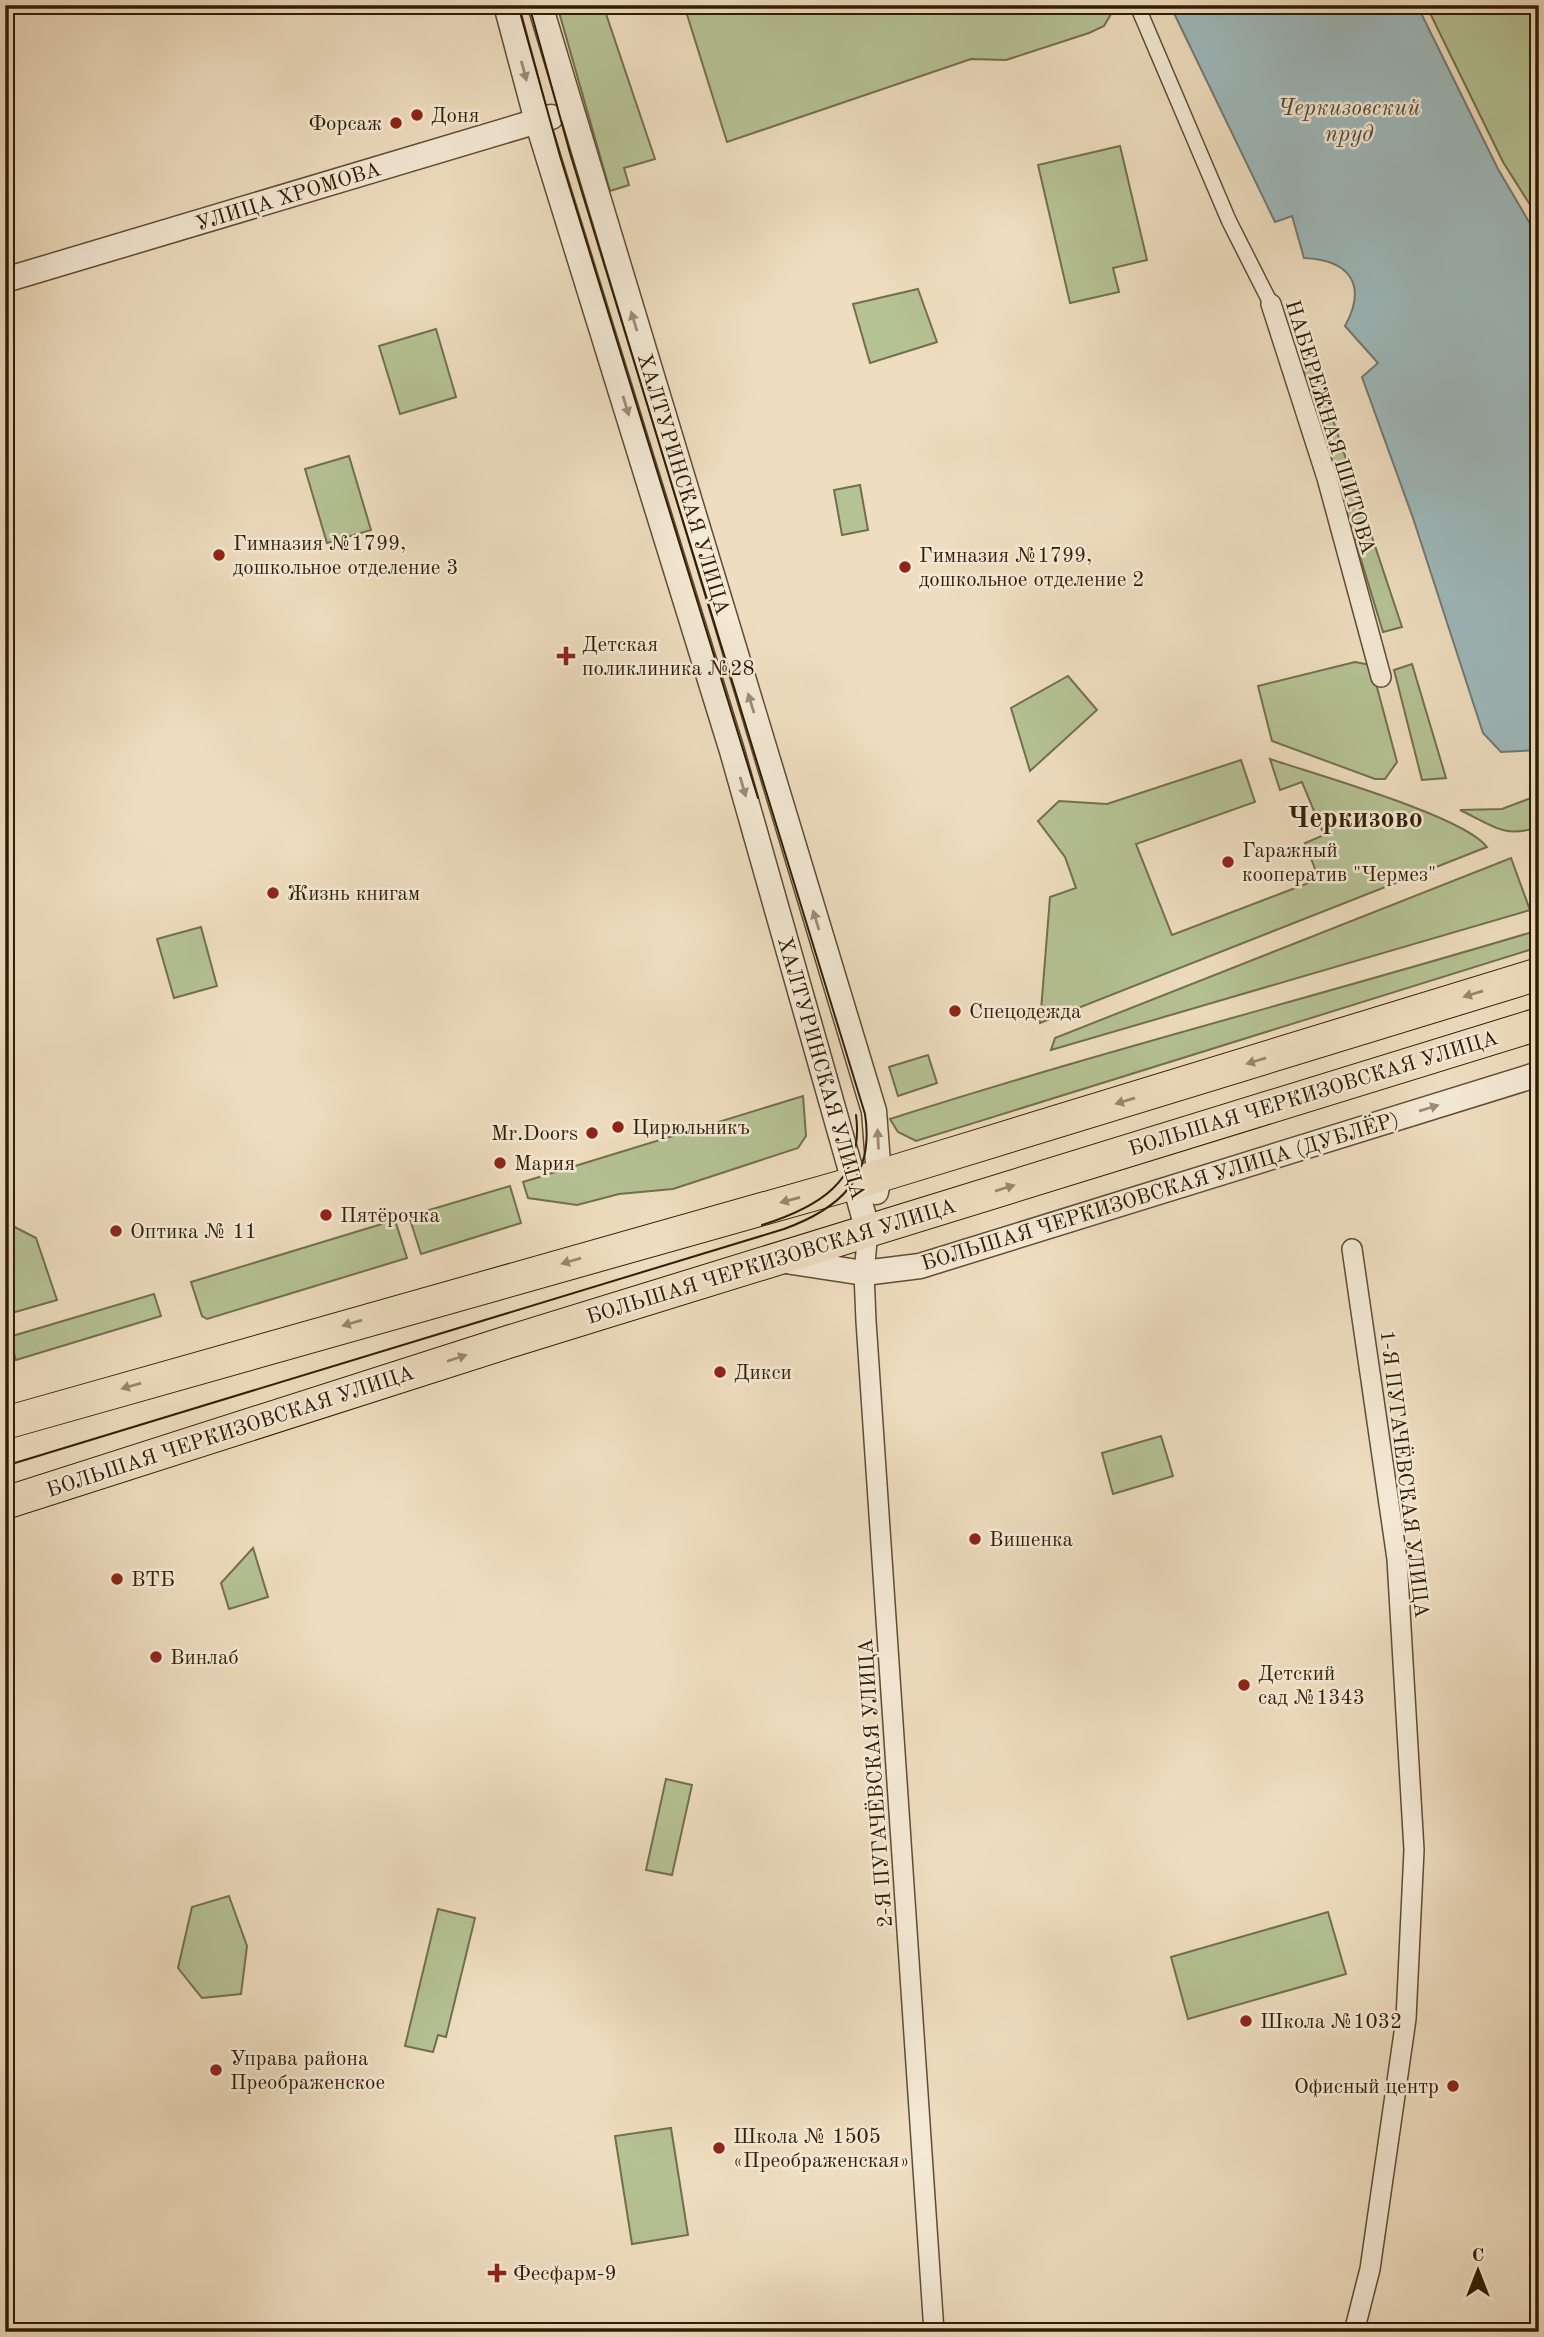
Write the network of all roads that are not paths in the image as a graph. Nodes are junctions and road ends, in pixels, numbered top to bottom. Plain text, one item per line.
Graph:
1 (506, 5) edge
2 (540, 5) edge
3 (1137, 5) edge
4 (570, 112) junction
5 (537, 121) junction
6 (5, 280) edge
7 (1271, 304) joint
8 (1381, 677) dead end
9 (1539, 974) edge
10 (1539, 1024) edge
11 (1539, 1074) edge
12 (868, 1179) junction
13 (868, 1231) junction
14 (1352, 1249) dead end
15 (776, 1259) junction
16 (864, 1273) junction
17 (5, 1423) edge
18 (5, 1503) edge
19 (934, 2332) edge
20 (1354, 2332) edge

1 -> 5 street, ХАЛТУРИНСКАЯ УЛИЦА
2 - 4 street, ХАЛТУРИНСКАЯ УЛИЦА
3 - 7 street, НАБЕРЕЖНАЯ ШИТОВА
4 - 5 street, УЛИЦА ХРОМОВА
12 -> 4 street, ХАЛТУРИНСКАЯ УЛИЦА
5 - 6 street, УЛИЦА ХРОМОВА
5 -> 12 street, ХАЛТУРИНСКАЯ УЛИЦА
7 - 8 street, НАБЕРЕЖНАЯ ШИТОВА
9 -> 12 main road
13 -> 10 main road, БОЛЬШАЯ ЧЕРКИЗОВСКАЯ УЛИЦА
16 -> 11 street, БОЛЬШАЯ ЧЕРКИЗОВСКАЯ УЛИЦА (ДУБЛЁР)
12 - 13 street, ХАЛТУРИНСКАЯ УЛИЦА
12 -> 17 main road
13 - 15 main road, БОЛЬШАЯ ЧЕРКИЗОВСКАЯ УЛИЦА
13 - 16 street, 2-Я ПУГАЧЁВСКАЯ УЛИЦА
14 - 20 street, 1-Я ПУГАЧЁВСКАЯ УЛИЦА
15 - 16 street, БОЛЬШАЯ ЧЕРКИЗОВСКАЯ УЛИЦА (ДУБЛЁР)
18 -> 15 main road, БОЛЬШАЯ ЧЕРКИЗОВСКАЯ УЛИЦА
16 - 19 street, 2-Я ПУГАЧЁВСКАЯ УЛИЦА

